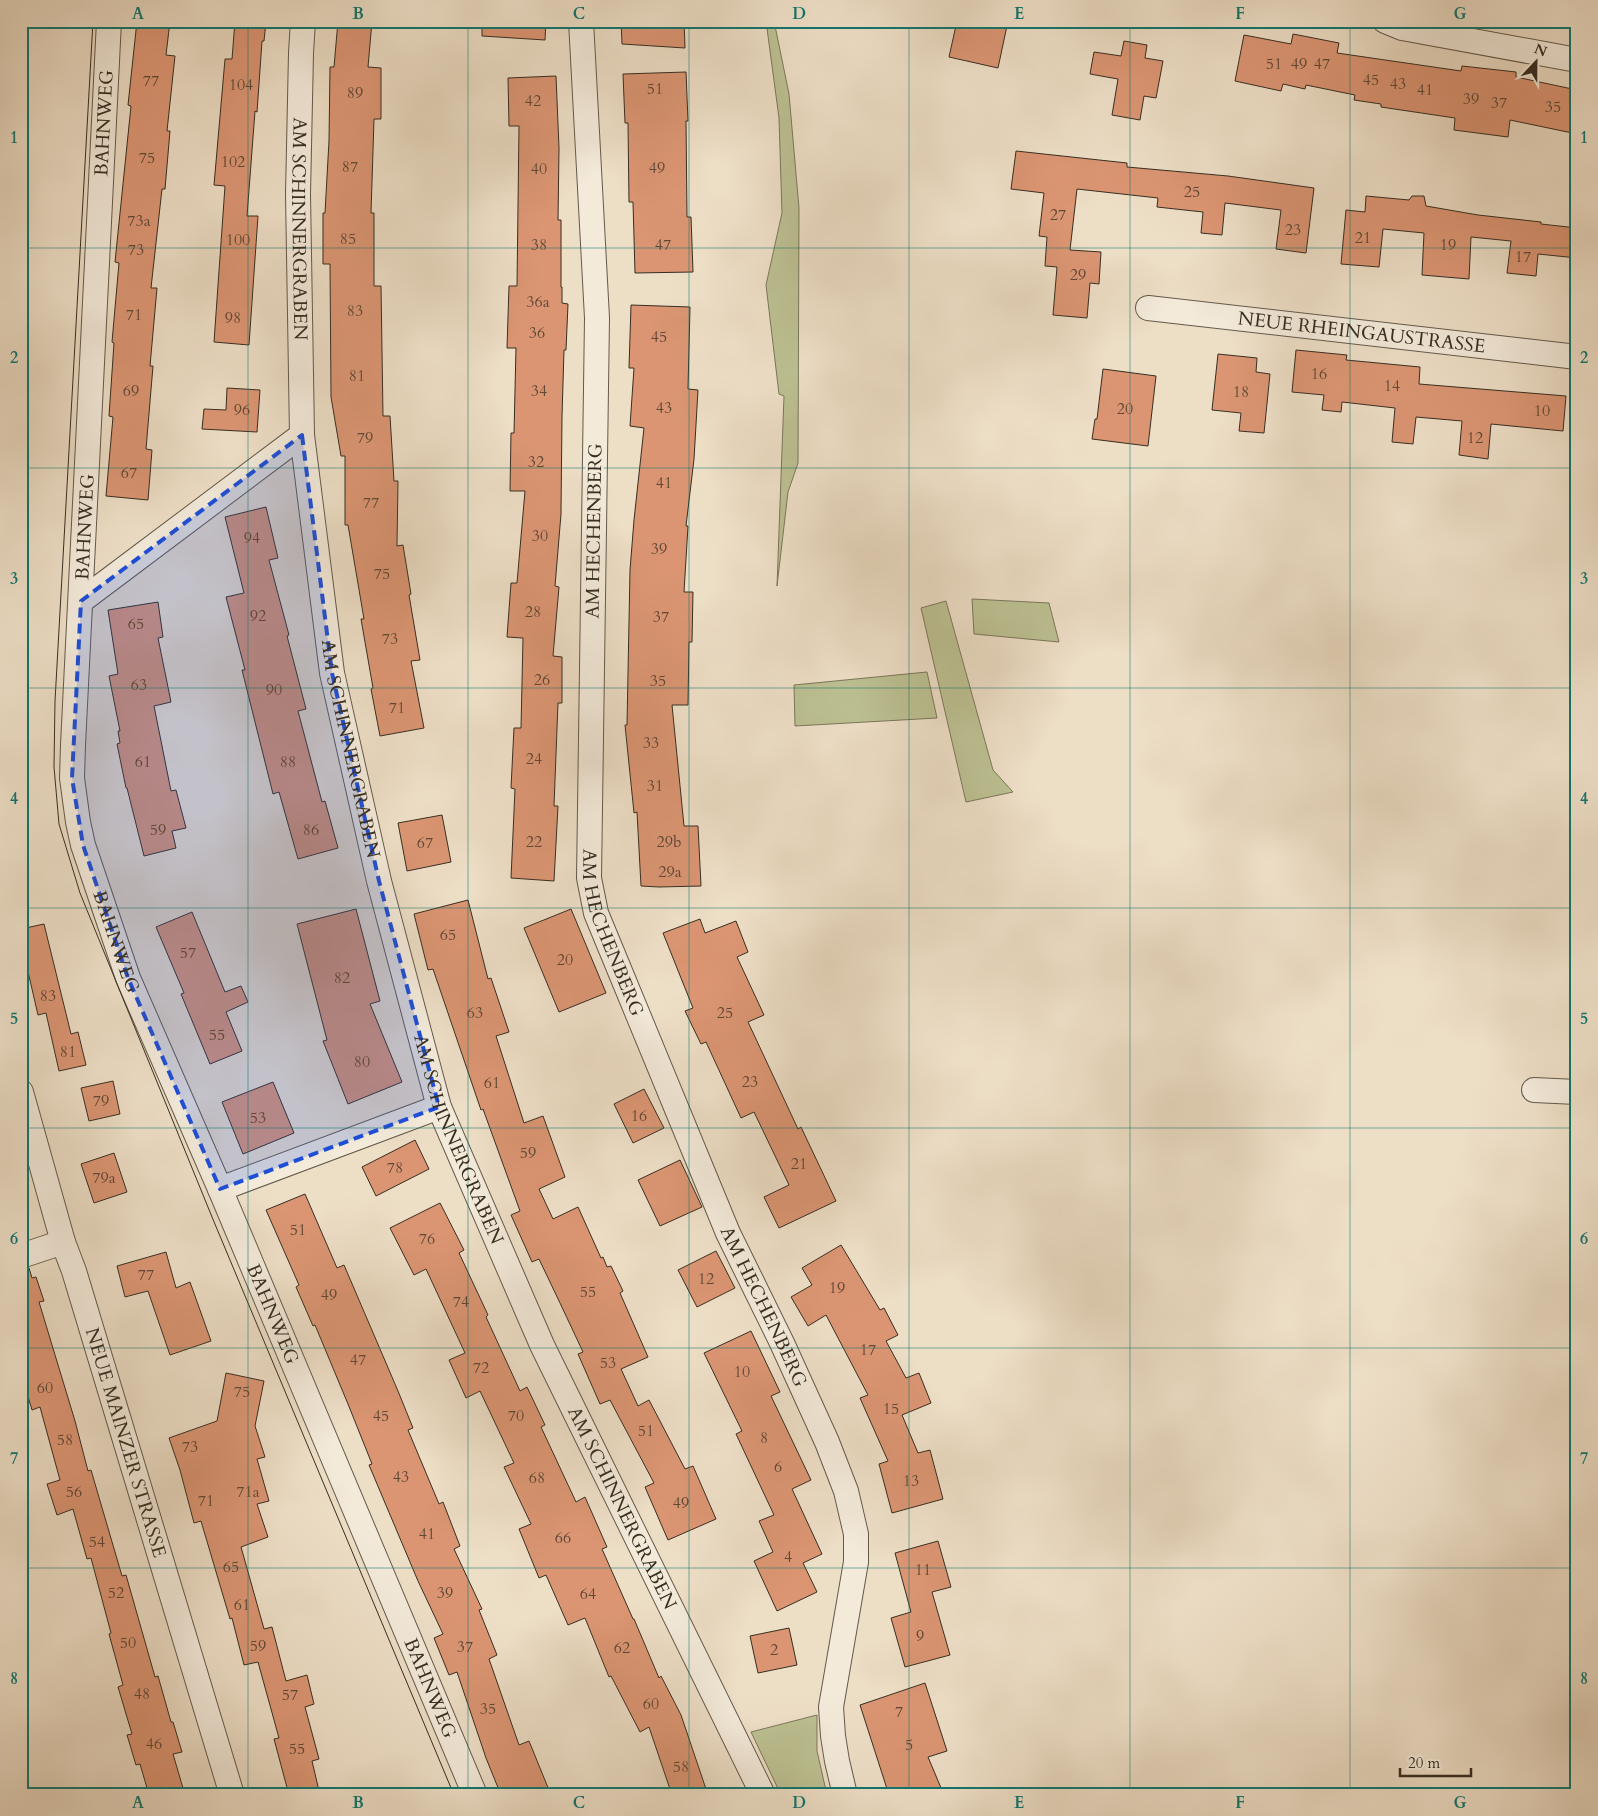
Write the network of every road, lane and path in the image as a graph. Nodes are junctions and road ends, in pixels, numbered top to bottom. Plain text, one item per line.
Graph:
1 (109, 21) edge
2 (303, 21) edge
3 (581, 21) edge
4 (1385, 21) edge
5 (1577, 60) edge
6 (1148, 308) dead end
7 (1577, 357) edge
8 (302, 435) junction
9 (81, 601) junction
10 (1534, 1090) dead end
11 (21, 1092) edge
12 (1577, 1092) edge
13 (439, 1107) junction
14 (220, 1189) junction
15 (63, 1242) junction
16 (21, 1256) edge
17 (232, 1795) edge
18 (475, 1795) edge
19 (763, 1795) edge
20 (845, 1795) edge

1 - 9 street, BAHNWEG
2 - 8 street, AM SCHINNERGRABEN
3 - 20 street, AM HECHENBERG
4 - 5 street
6 - 7 street, NEUE RHEINGAUSTRASSE
8 - 9 street
8 - 13 street, AM SCHINNERGRABEN
9 - 14 street, BAHNWEG
10 - 12 street
11 - 15 street, NEUE MAINZER STRASSE
13 - 14 street
13 - 19 street, AM SCHINNERGRABEN
14 - 18 street, BAHNWEG
15 - 16 street
15 - 17 street, NEUE MAINZER STRASSE

